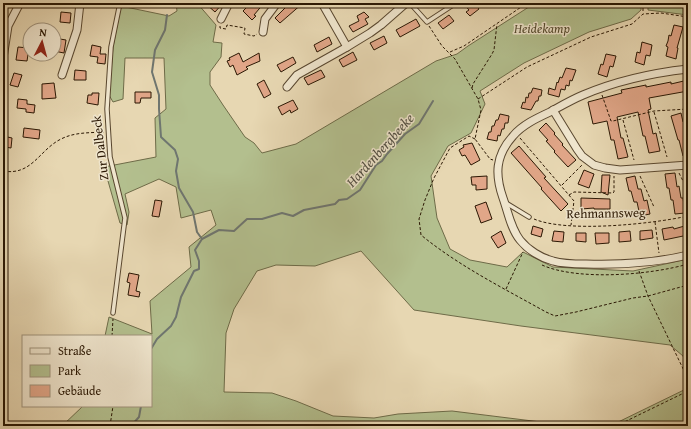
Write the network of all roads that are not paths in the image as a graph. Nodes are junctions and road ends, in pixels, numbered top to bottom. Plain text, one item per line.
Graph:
1 (20, 3) edge
2 (80, 3) edge
3 (120, 3) edge
4 (229, 3) edge
5 (277, 3) edge
6 (322, 3) edge
7 (406, 3) edge
8 (410, 3) edge
9 (456, 3) edge
10 (222, 19) road end
11 (263, 32) road end
12 (347, 47) junction
13 (3, 58) edge
14 (688, 69) edge
15 (62, 75) dead end
16 (287, 86) dead end
17 (553, 110) junction
18 (688, 166) edge
19 (505, 203) junction
20 (529, 217) road end
21 (688, 255) edge
22 (113, 313) road end

1 - 13 street
2 - 15 street
3 - 22 lane, Zur Dalbeck
4 - 10 street
5 - 11 street
6 - 12 street
7 - 12 street
8 - 9 lane
12 - 16 street
14 - 17 street
17 - 18 street
17 - 19 street
19 - 20 lane
19 - 21 street

